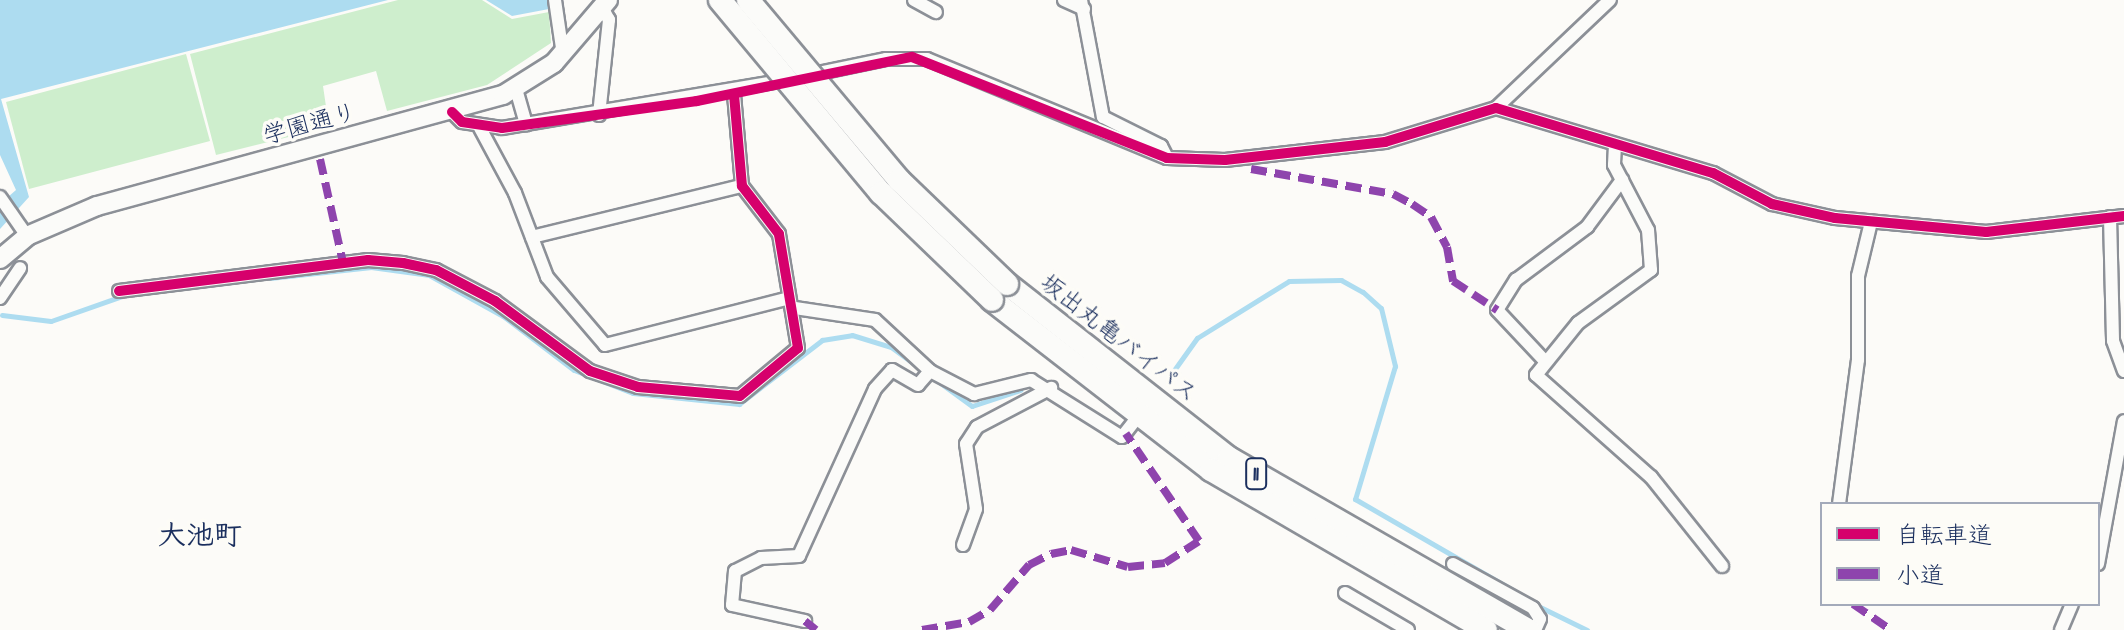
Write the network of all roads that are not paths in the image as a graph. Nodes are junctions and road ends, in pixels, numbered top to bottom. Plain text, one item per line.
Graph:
1 (720, 0) edge
2 (748, 0) edge
3 (914, 0) edge
4 (1064, 0) edge
5 (1610, 0) edge
6 (555, 2) edge
7 (606, 5) edge
8 (1083, 5) edge
9 (936, 12) dead end
10 (563, 55) junction
11 (516, 89) junction
12 (734, 94) junction
13 (1496, 108) junction
14 (452, 112) junction
15 (599, 115) junction
16 (526, 125) junction
17 (480, 128) junction
18 (1615, 145) junction
19 (1167, 158) junction
20 (1622, 180) junction
21 (742, 186) junction
22 (1, 199) edge
23 (2124, 216) edge
24 (2110, 217) junction
25 (1871, 222) junction
26 (27, 236) junction
27 (532, 237) junction
28 (0, 259) edge
29 (20, 268) dead end
30 (119, 291) dead end
31 (999, 292) junction
32 (0, 298) edge
33 (792, 303) junction
34 (1543, 359) junction
35 (2124, 371) edge
36 (927, 375) junction
37 (1051, 388) junction
38 (1137, 418) junction
39 (2124, 421) edge
40 (1839, 502) edge
41 (963, 545) dead end
42 (2100, 553) edge
43 (1453, 564) dead end
44 (1722, 566) dead end
45 (1345, 593) dead end
46 (2071, 606) edge
47 (805, 621) dead end
48 (1408, 630) edge
49 (1486, 630) edge
50 (1528, 630) edge
51 (1535, 630) edge
52 (2061, 630) edge

1 - 31 highway, 坂出丸亀バイパス / 11, bridge
2 - 31 highway, 坂出丸亀バイパス / 11, bridge
3 - 9 street
4 - 8 street
5 - 13 street
6 - 10 street
7 - 10 street, 学園通り
7 - 15 street
8 - 19 street
10 - 11 street, 学園通り
11 - 14 street, 学園通り
11 - 16 street
12 - 15 street
12 - 19 street
12 - 21 street
13 - 18 street
13 - 19 street
14 - 17 street
14 - 26 street, 学園通り
15 - 16 street
16 - 17 street
17 - 27 street
18 - 20 street
18 - 25 street
20 - 34 street
20 - 34 street
21 - 27 street
21 - 33 street
22 - 26 street
23 - 24 street
24 - 25 street
24 - 35 street
25 - 40 street
26 - 28 street, 学園通り
27 - 33 street
29 - 32 street
30 - 33 street
31 - 38 highway, 坂出丸亀バイパス / 11
31 - 50 highway, 坂出丸亀バイパス / 11
33 - 36 street
34 - 44 street
36 - 37 street
36 - 47 street
37 - 38 street
37 - 41 street
38 - 49 highway, 坂出丸亀バイパス / 11
39 - 42 street
43 - 51 street
45 - 48 street
46 - 52 street

